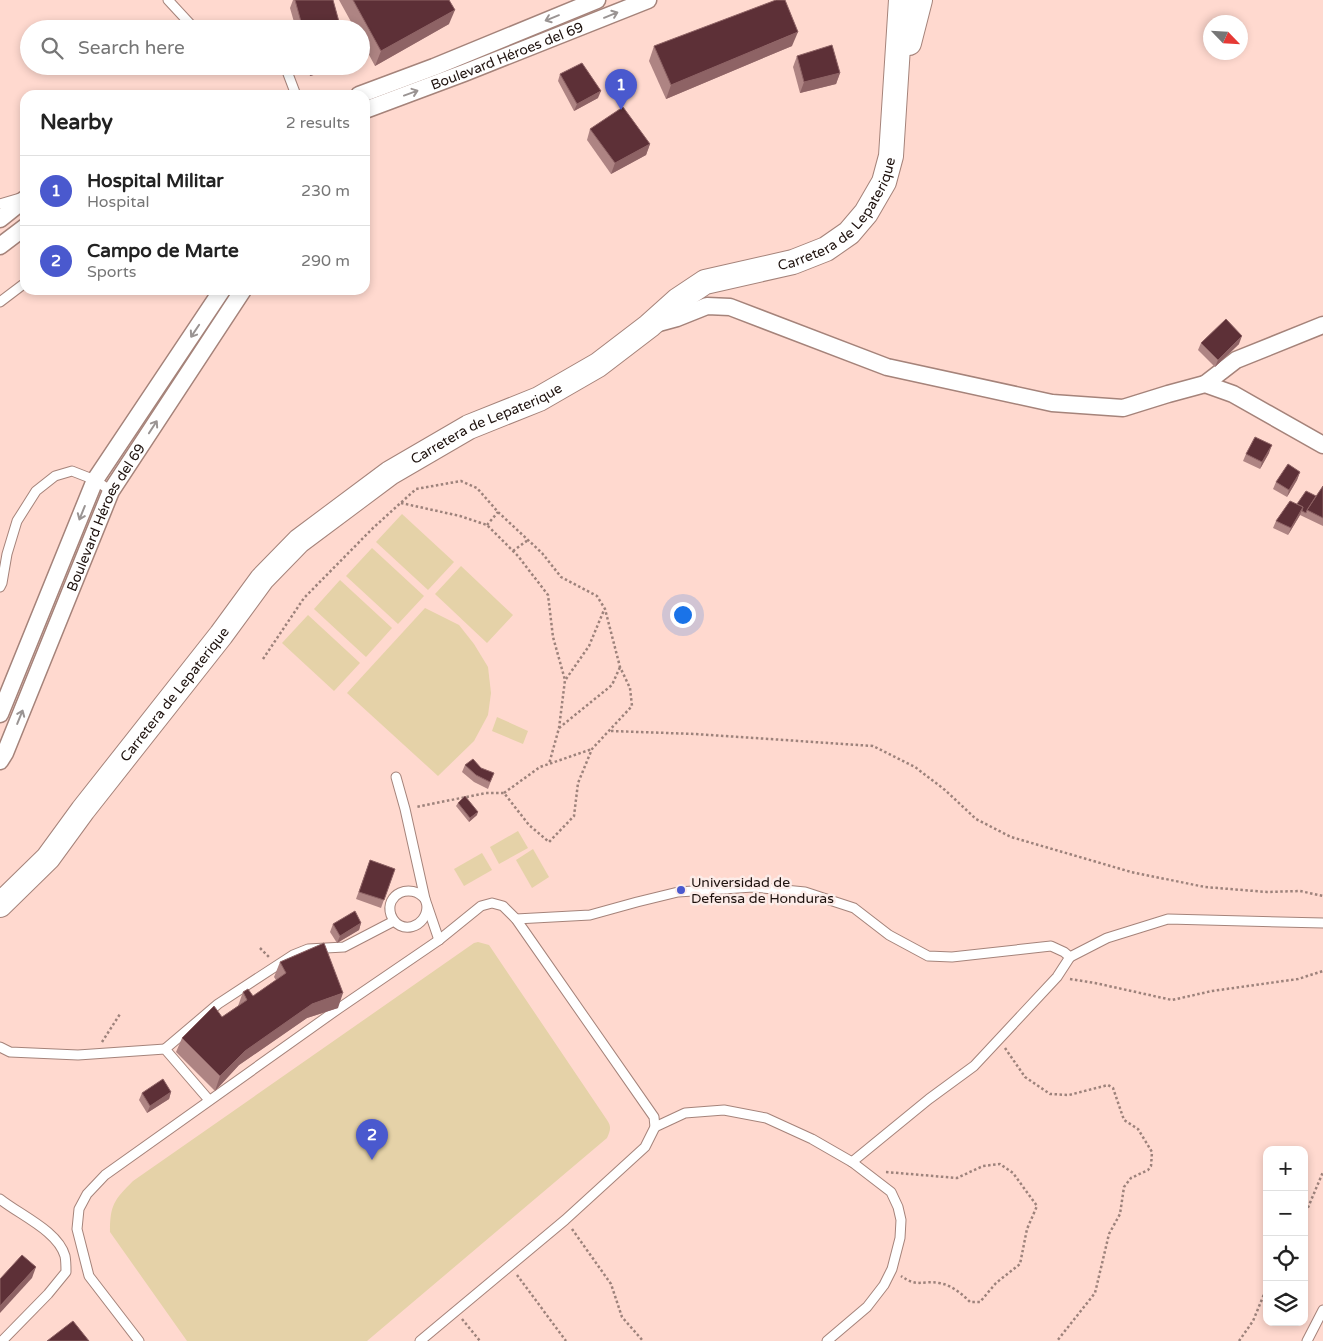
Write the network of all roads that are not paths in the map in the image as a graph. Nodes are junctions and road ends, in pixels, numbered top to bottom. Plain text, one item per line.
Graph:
1 (168, 0) edge
2 (598, 0) edge
3 (648, 0) edge
4 (901, 0) edge
5 (920, 0) edge
6 (187, 20) edge
7 (288, 75) edge
8 (294, 90) edge
9 (370, 94) edge
10 (894, 95) junction
11 (370, 108) edge
12 (20, 198) edge
13 (20, 201) edge
14 (0, 204) edge
15 (0, 219) edge
16 (20, 231) edge
17 (0, 246) edge
18 (20, 287) edge
19 (219, 295) edge
20 (240, 295) edge
21 (0, 302) edge
22 (1323, 325) edge
23 (648, 326) junction
24 (1205, 384) junction
25 (1323, 445) edge
26 (95, 480) junction
27 (111, 491) junction
28 (0, 587) edge
29 (0, 714) edge
30 (0, 761) edge
31 (396, 777) dead end
32 (83, 810) junction
33 (0, 889) edge
34 (426, 902) junction
35 (0, 905) edge
36 (516, 919) junction
37 (394, 921) junction
38 (1323, 923) edge
39 (439, 940) junction
40 (1070, 957) junction
41 (0, 1047) edge
42 (165, 1049) junction
43 (209, 1100) junction
44 (655, 1127) junction
45 (852, 1162) junction
46 (0, 1199) edge
47 (1323, 1310) edge
48 (2, 1341) edge
49 (139, 1341) edge
50 (420, 1341) edge
51 (827, 1341) edge
52 (1307, 1341) edge

1 - 6 lane
2 -> 9 street, Boulevard Héroes del 69
11 -> 3 street, Boulevard Héroes del 69
4 - 10 main road, Carretera de Lepaterique
5 - 10 main road, Carretera de Lepaterique
7 - 8 lane
10 - 23 main road, Carretera de Lepaterique
12 - 14 lane
13 - 15 street
16 - 17 street
18 - 21 lane
19 -> 26 street, Boulevard Héroes del 69
27 -> 20 street, Boulevard Héroes del 69
22 - 24 street
23 - 24 street
23 - 32 main road, Carretera de Lepaterique
24 - 25 street
26 - 27 lane
26 - 28 lane
26 -> 29 street, Boulevard Héroes del 69
30 -> 27 street, Boulevard Héroes del 69
31 - 34 lane
32 - 33 main road, Carretera de Lepaterique
32 - 35 main road, Carretera de Lepaterique
34 - 37 lane
34 - 37 lane
34 - 39 lane
36 - 39 lane
36 - 40 lane
36 - 44 lane
37 - 42 lane
38 - 40 lane
39 - 43 lane
40 - 45 lane
41 - 42 lane
42 - 43 lane
43 - 49 lane
44 - 45 lane
44 - 50 lane
45 - 51 lane
46 - 48 lane
47 - 52 lane

